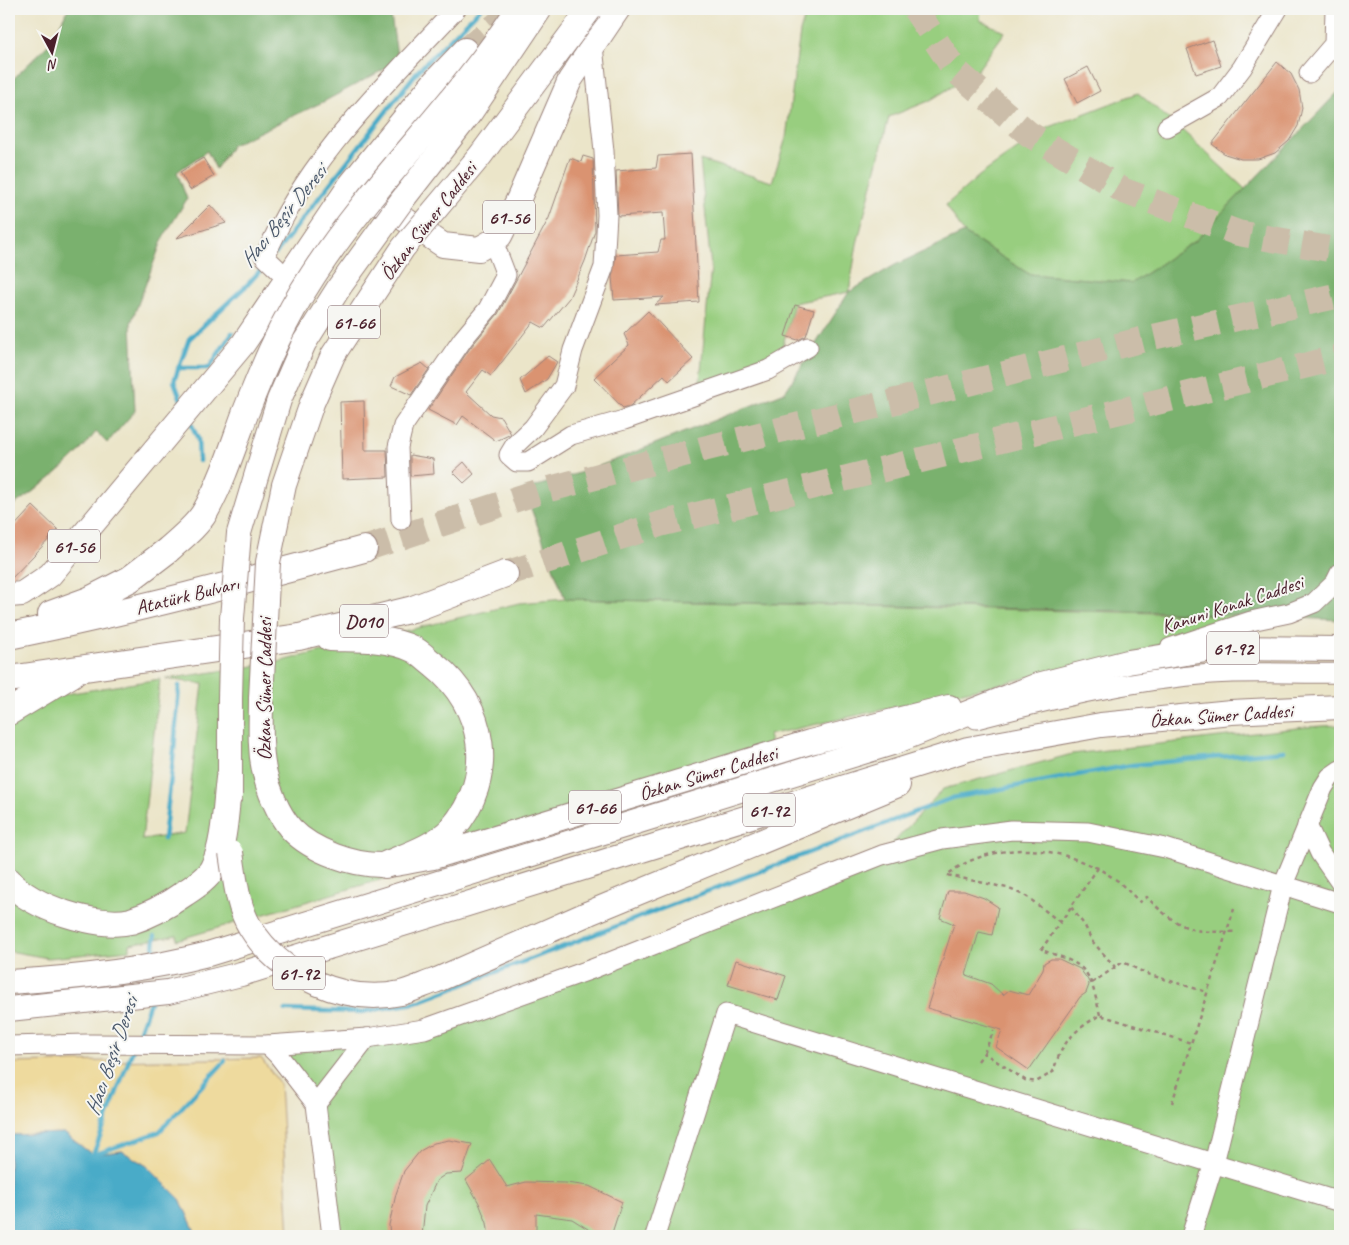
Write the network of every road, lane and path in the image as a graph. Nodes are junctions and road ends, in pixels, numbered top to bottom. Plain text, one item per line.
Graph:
1 (456, 9) edge
2 (519, 9) edge
3 (540, 9) edge
4 (590, 9) edge
5 (618, 9) edge
6 (1278, 9) edge
7 (1335, 9) edge
8 (593, 46) junction
9 (465, 50) tunnel mouth
10 (1309, 73) dead end
11 (1167, 127) dead end
12 (351, 184) junction
13 (493, 241) junction
14 (276, 268) junction
15 (808, 348) dead end
16 (401, 520) dead end
17 (364, 549) tunnel mouth
18 (1340, 573) edge
19 (505, 574) tunnel mouth
20 (9, 595) edge
21 (9, 631) edge
22 (9, 636) edge
23 (299, 637) junction
24 (1340, 649) edge
25 (1128, 662) junction
26 (83, 668) junction
27 (1340, 673) edge
28 (11, 679) edge
29 (1038, 685) junction
30 (1340, 707) edge
31 (9, 712) edge
32 (1101, 725) junction
33 (892, 743) junction
34 (1340, 770) edge
35 (229, 778) junction
36 (1307, 825) junction
37 (231, 853) joint
38 (385, 865) junction
39 (1098, 868) junction
40 (9, 881) edge
41 (1340, 882) edge
42 (1283, 885) junction
43 (1340, 903) edge
44 (1071, 907) junction
45 (1234, 909) dead end
46 (1060, 922) junction
47 (1226, 931) junction
48 (1236, 932) dead end
49 (1115, 967) junction
50 (9, 972) edge
51 (34, 981) junction
52 (9, 982) edge
53 (1092, 983) junction
54 (1207, 992) junction
55 (9, 1009) edge
56 (1100, 1015) junction
57 (994, 1030) dead end
58 (367, 1038) junction
59 (1191, 1043) junction
60 (268, 1045) junction
61 (9, 1046) edge
62 (984, 1053) junction
63 (978, 1061) dead end
64 (1172, 1103) dead end
65 (316, 1104) junction
66 (1214, 1163) junction
67 (1340, 1202) edge
68 (332, 1236) edge
69 (655, 1236) edge
70 (1191, 1236) edge

1 - 14 street
2 - 21 highway, bridge
3 - 35 main road, Özkan Sümer Caddesi / 61-66, bridge
4 - 38 main road, Özkan Sümer Caddesi / 61-66, bridge
5 - 8 main road, 61-56
6 - 11 street
7 - 10 street
8 - 13 main road, 61-56
8 - 15 street
9 - 12 main road, 61-56
12 - 13 main road, 61-56
12 - 14 main road, 61-56
13 - 16 street
14 - 20 main road, 61-56
17 - 22 highway, Atatürk Bulvarı
18 - 25 street, Kanuni Konak Caddesi
19 - 23 highway, D010
23 - 26 highway, D010
23 - 38 highway
24 - 25 main road, Özkan Sümer Caddesi / 61-92
25 - 29 main road, Özkan Sümer Caddesi / 61-92
26 - 28 highway, D010
26 - 31 highway
27 - 33 street
29 - 33 main road, Özkan Sümer Caddesi / 61-92
29 - 38 main road, Özkan Sümer Caddesi / 61-66
30 - 32 main road, Özkan Sümer Caddesi / 61-92
32 - 37 main road, Özkan Sümer Caddesi / 61-92, bridge
32 - 55 main road, Özkan Sümer Caddesi / 61-92
33 - 51 main road, Özkan Sümer Caddesi / 61-92
34 - 36 street
35 - 37 main road, Özkan Sümer Caddesi / 61-66
35 - 40 highway
36 - 41 street
36 - 42 street
39 - 44 path
39 - 46 path
39 - 47 path
42 - 43 street
42 - 58 street
42 - 66 street
44 - 46 path
44 - 49 path
45 - 47 path
46 - 53 path
47 - 48 path
47 - 54 path
49 - 53 path
49 - 54 path
50 - 51 street, 61-92
51 - 52 main road, 61-92
53 - 56 path
54 - 59 path
56 - 59 path
56 - 62 path
57 - 62 path
58 - 60 street
58 - 65 street
59 - 64 path
60 - 61 street
60 - 65 street
62 - 63 path
65 - 68 street
66 - 67 street
66 - 69 street
66 - 70 street

